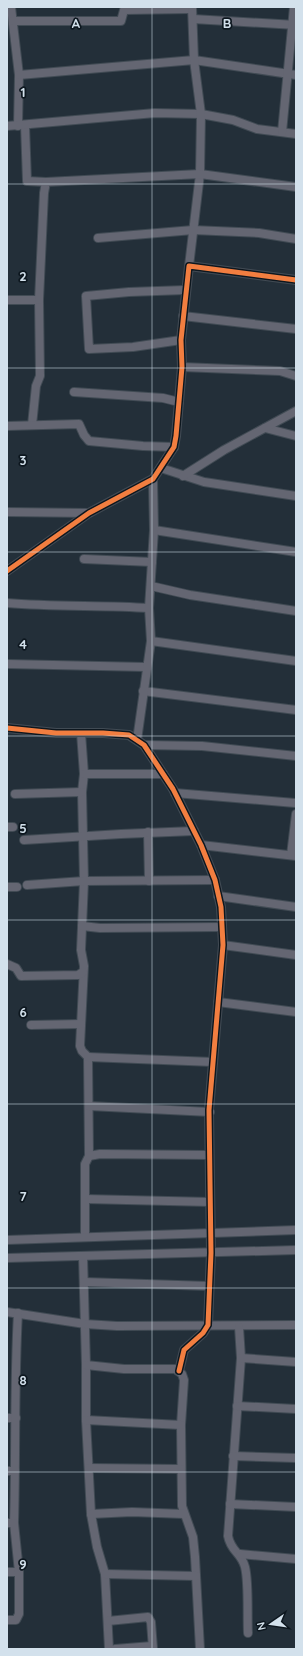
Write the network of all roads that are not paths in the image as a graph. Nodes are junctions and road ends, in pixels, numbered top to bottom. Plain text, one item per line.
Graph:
1 (294, 7) edge
2 (10, 8) edge
3 (124, 8) edge
4 (192, 8) edge
5 (193, 19) junction
6 (13, 21) junction
7 (294, 25) edge
8 (194, 60) junction
9 (287, 74) junction
10 (19, 75) junction
11 (296, 75) edge
12 (201, 114) junction
13 (22, 125) junction
14 (7, 126) edge
15 (282, 132) junction
16 (296, 134) edge
17 (200, 174) junction
18 (46, 182) junction
19 (296, 187) edge
20 (193, 230) junction
21 (98, 238) dead end
22 (296, 238) edge
23 (189, 266) junction
24 (296, 280) edge
25 (185, 290) junction
26 (7, 300) edge
27 (39, 300) junction
28 (183, 316) junction
29 (296, 329) edge
30 (181, 340) junction
31 (182, 367) junction
32 (296, 376) edge
33 (74, 392) dead end
34 (179, 402) junction
35 (296, 411) edge
36 (32, 425) junction
37 (7, 426) edge
38 (265, 428) junction
39 (296, 436) edge
40 (174, 447) junction
41 (161, 468) junction
42 (183, 476) junction
43 (154, 480) junction
44 (296, 496) edge
45 (7, 512) edge
46 (88, 513) junction
47 (154, 530) junction
48 (296, 552) edge
49 (84, 559) dead end
50 (152, 562) junction
51 (7, 570) edge
52 (151, 586) junction
53 (7, 602) edge
54 (148, 608) junction
55 (296, 611) edge
56 (151, 641) junction
57 (296, 661) edge
58 (7, 664) edge
59 (146, 667) junction
60 (143, 691) junction
61 (296, 710) edge
62 (7, 728) edge
63 (82, 733) junction
64 (140, 742) junction
65 (296, 756) edge
66 (84, 774) junction
67 (163, 774) junction
68 (82, 792) junction
69 (175, 793) junction
70 (14, 794) dead end
71 (296, 801) edge
72 (296, 814) edge
73 (194, 831) junction
74 (148, 832) junction
75 (83, 837) junction
76 (24, 840) dead end
77 (201, 845) junction
78 (293, 855) edge
79 (215, 880) junction
80 (84, 881) junction
81 (149, 881) junction
82 (27, 885) dead end
83 (7, 887) edge
84 (17, 887) dead end
85 (218, 896) junction
86 (296, 907) edge
87 (82, 926) junction
88 (222, 928) junction
89 (223, 945) junction
90 (296, 955) edge
91 (7, 964) edge
92 (83, 972) junction
93 (218, 1002) junction
94 (296, 1012) edge
95 (81, 1024) junction
96 (31, 1025) dead end
97 (88, 1057) junction
98 (213, 1062) junction
99 (89, 1106) junction
100 (210, 1112) junction
101 (209, 1155) junction
102 (89, 1156) junction
103 (85, 1199) junction
104 (210, 1202) junction
105 (296, 1230) edge
106 (211, 1233) junction
107 (85, 1237) junction
108 (7, 1240) edge
109 (296, 1250) edge
110 (210, 1253) junction
111 (83, 1256) junction
112 (7, 1258) edge
113 (84, 1282) junction
114 (209, 1286) junction
115 (7, 1312) edge
116 (18, 1313) junction
117 (85, 1324) junction
118 (208, 1325) junction
119 (296, 1325) edge
120 (239, 1327) junction
121 (241, 1358) junction
122 (11, 1362) edge
123 (296, 1362) edge
124 (86, 1365) junction
125 (179, 1371) junction
126 (237, 1406) junction
127 (296, 1409) edge
128 (11, 1418) edge
129 (86, 1420) junction
130 (181, 1425) junction
131 (234, 1456) junction
132 (296, 1458) edge
133 (89, 1468) junction
134 (181, 1469) junction
135 (11, 1471) edge
136 (230, 1504) junction
137 (296, 1507) edge
138 (91, 1514) junction
139 (184, 1514) junction
140 (10, 1523) edge
141 (240, 1554) junction
142 (296, 1559) edge
143 (7, 1572) edge
144 (19, 1572) junction
145 (105, 1574) junction
146 (196, 1576) junction
147 (7, 1620) edge
148 (108, 1621) junction
149 (248, 1633) dead end
150 (152, 1647) edge
151 (109, 1649) edge
152 (115, 1649) edge
153 (200, 1649) edge

1 - 7 street
2 - 6 street
3 - 4 street
3 - 6 street
4 - 5 street
5 - 7 street
5 - 8 street
6 - 10 street
7 - 9 street
8 - 9 street
8 - 10 street
8 - 12 street
9 - 11 street
9 - 15 street
10 - 13 street
12 - 13 street
12 - 15 street
12 - 17 street
13 - 14 street
13 - 18 street
15 - 16 street
17 - 18 street
17 - 19 street
17 - 20 street
18 - 27 street
20 - 21 street
20 - 22 street
20 - 23 street
23 - 24 street
23 - 25 street
25 - 28 street
25 - 30 street
26 - 27 street
27 - 36 street
28 - 29 street
28 - 30 street
30 - 31 street
31 - 32 street
31 - 34 street
33 - 34 street
34 - 40 street
35 - 38 street
36 - 37 street
36 - 40 street
38 - 39 street
38 - 42 street
40 - 41 street
41 - 42 street
41 - 43 street
42 - 44 street
43 - 46 street
43 - 47 street
45 - 46 street
46 - 51 street
47 - 48 street
47 - 50 street
49 - 50 street
50 - 52 street
52 - 54 street
52 - 55 street
53 - 54 street
54 - 56 street
56 - 57 street
56 - 59 street
58 - 59 street
59 - 60 street
60 - 61 street
60 - 64 street
62 - 63 street
63 - 64 street
63 - 66 street
64 - 65 street
64 - 67 street
66 - 67 street
66 - 68 street
67 - 69 street
68 - 70 street
68 - 75 street
69 - 71 street
69 - 73 street
71 - 72 street
72 - 78 street
73 - 74 street
73 - 77 street
74 - 75 street
74 - 81 street
75 - 76 street
75 - 80 street
77 - 78 street
77 - 79 street
79 - 81 street
79 - 85 street
80 - 81 street
80 - 82 street
80 - 87 street
83 - 84 street
85 - 86 street
85 - 88 street
87 - 88 street
87 - 92 street
88 - 89 street
89 - 90 street
89 - 93 street
91 - 92 street
92 - 95 street
93 - 94 street
93 - 98 street
95 - 96 street
95 - 97 street
97 - 98 street
97 - 99 street
98 - 100 street
99 - 100 street
99 - 102 street
100 - 101 street
101 - 102 street
101 - 104 street
102 - 103 street
103 - 104 street
103 - 107 street
104 - 106 street
105 - 106 street
106 - 107 street
106 - 110 street
107 - 108 street
109 - 110 street
110 - 111 street
110 - 114 street
111 - 112 street
111 - 113 street
113 - 114 street
113 - 117 street
114 - 118 street
115 - 116 street
116 - 117 street
116 - 122 street
117 - 118 street
117 - 124 street
118 - 120 street
118 - 125 street
119 - 120 street
120 - 121 street
121 - 123 street
121 - 126 street
122 - 128 street
124 - 125 street
124 - 129 street
125 - 130 street
126 - 127 street
126 - 131 street
128 - 135 street
129 - 130 street
129 - 133 street
130 - 134 street
131 - 132 street
131 - 136 street
133 - 134 street
133 - 138 street
134 - 139 street
135 - 140 street
136 - 137 street
136 - 141 street
138 - 139 street
138 - 145 street
139 - 146 street
140 - 144 street
141 - 142 street
141 - 149 street
143 - 144 street
144 - 147 street
145 - 146 street
145 - 148 street
146 - 153 street
148 - 150 street
148 - 151 street
150 - 152 street

